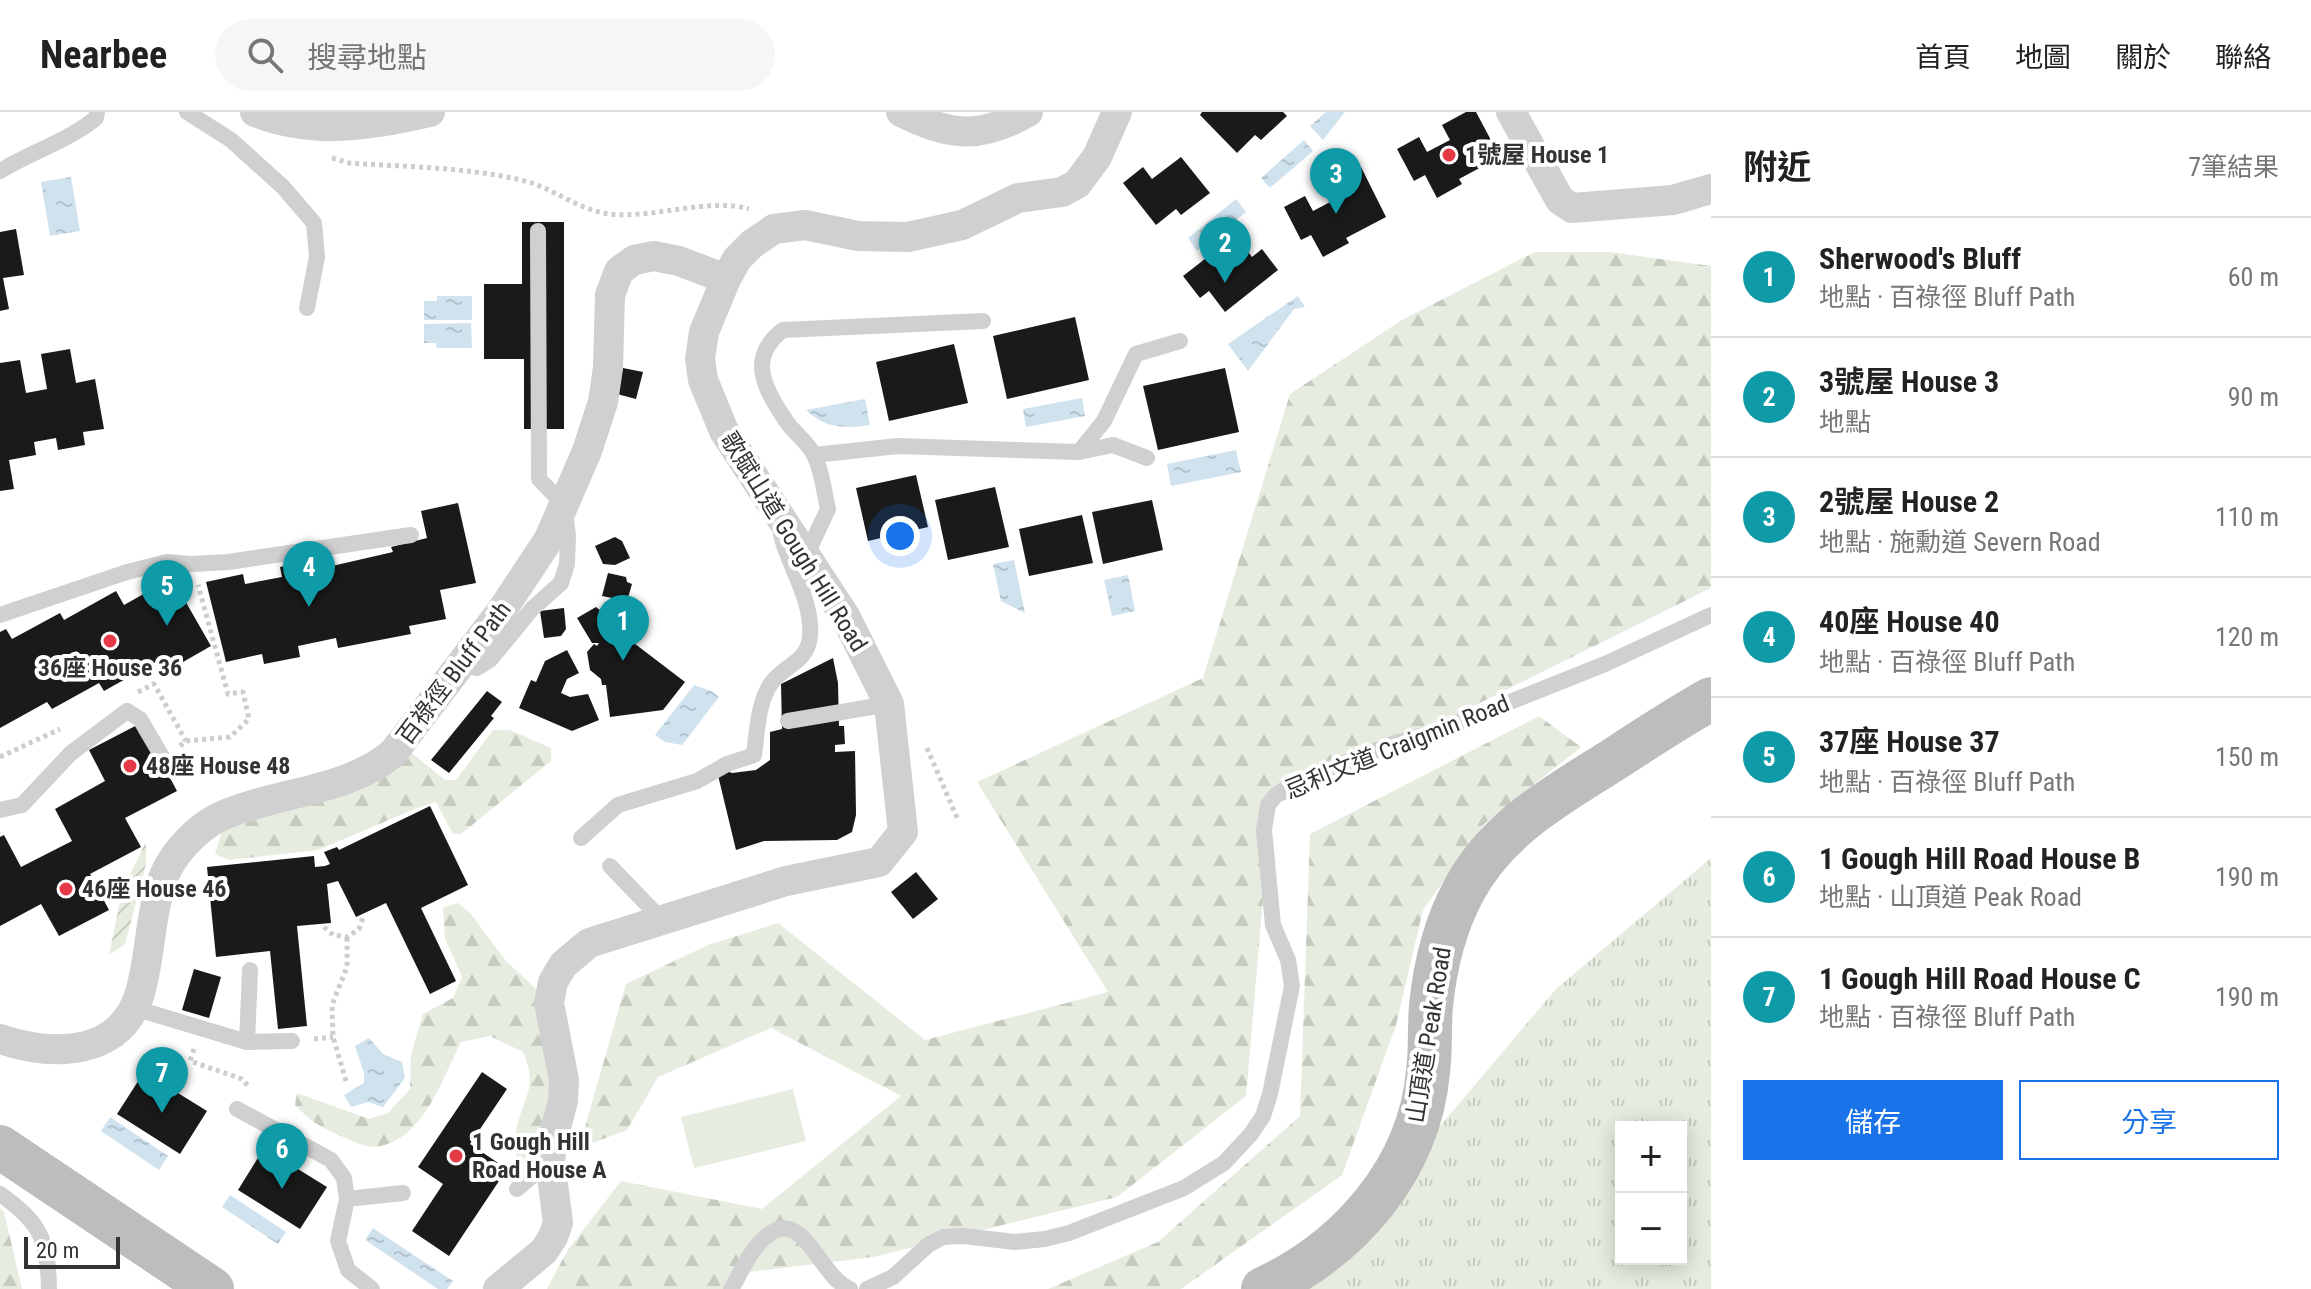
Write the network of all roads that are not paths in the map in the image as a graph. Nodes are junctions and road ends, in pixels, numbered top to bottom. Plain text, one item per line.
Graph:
1 (97, 112) edge
2 (187, 112) edge
3 (255, 112) edge
4 (430, 112) edge
5 (901, 112) edge
6 (1028, 112) edge
7 (1117, 112) edge
8 (1511, 112) edge
9 (396, 116) edge
10 (0, 171) edge
11 (1711, 189) edge
12 (538, 231) dead end
13 (726, 279) junction
14 (307, 308) dead end
15 (983, 321) dead end
16 (1180, 341) dead end
17 (1079, 452) junction
18 (814, 455) junction
19 (1147, 458) dead end
20 (564, 505) junction
21 (774, 509) junction
22 (411, 535) dead end
23 (806, 556) junction
24 (0, 615) edge
25 (1711, 615) edge
26 (1711, 699) edge
27 (889, 704) junction
28 (788, 721) dead end
29 (164, 760) road end
30 (0, 810) edge
31 (581, 838) dead end
32 (610, 866) dead end
33 (662, 920) junction
34 (250, 970) dead end
35 (134, 1008) junction
36 (0, 1039) edge
37 (292, 1041) dead end
38 (247, 1042) junction
39 (237, 1109) dead end
40 (0, 1147) edge
41 (550, 1161) junction
42 (517, 1189) dead end
43 (403, 1193) dead end
44 (0, 1194) edge
45 (347, 1199) junction
46 (49, 1289) edge
47 (212, 1289) edge
48 (372, 1289) edge
49 (498, 1289) edge
50 (731, 1289) edge
51 (850, 1289) edge
52 (867, 1289) edge
53 (1263, 1289) edge

1 - 10 lane
2 - 14 lane
3 - 9 street
4 - 9 street
5 - 6 street
7 - 13 street, 歌賦山道 Gough Hill Road
8 - 11 street
12 - 20 lane
13 - 20 street, 百祿徑 Bluff Path
13 - 21 street, 歌賦山道 Gough Hill Road
15 - 18 lane
16 - 17 lane
17 - 18 lane
17 - 19 lane
18 - 23 lane
20 - 35 street, 百祿徑 Bluff Path
21 - 23 street, 歌賦山道 Gough Hill Road
21 - 31 lane
22 - 24 lane
23 - 27 street, 歌賦山道 Gough Hill Road
25 - 52 lane, 忌利文道 Craigmin Road
26 - 53 main road, 山頂道 Peak Road
27 - 28 lane
27 - 33 street, 歌賦山道 Gough Hill Road
29 - 30 lane
32 - 33 lane
33 - 41 street, 歌賦山道 Gough Hill Road
34 - 38 lane
35 - 36 street, 百祿徑 Bluff Path
35 - 38 lane
37 - 38 lane
39 - 45 lane
40 - 47 main road
41 - 42 lane
41 - 49 street, 歌賦山道 Gough Hill Road
43 - 45 lane
44 - 46 lane
45 - 48 lane
50 - 51 lane

